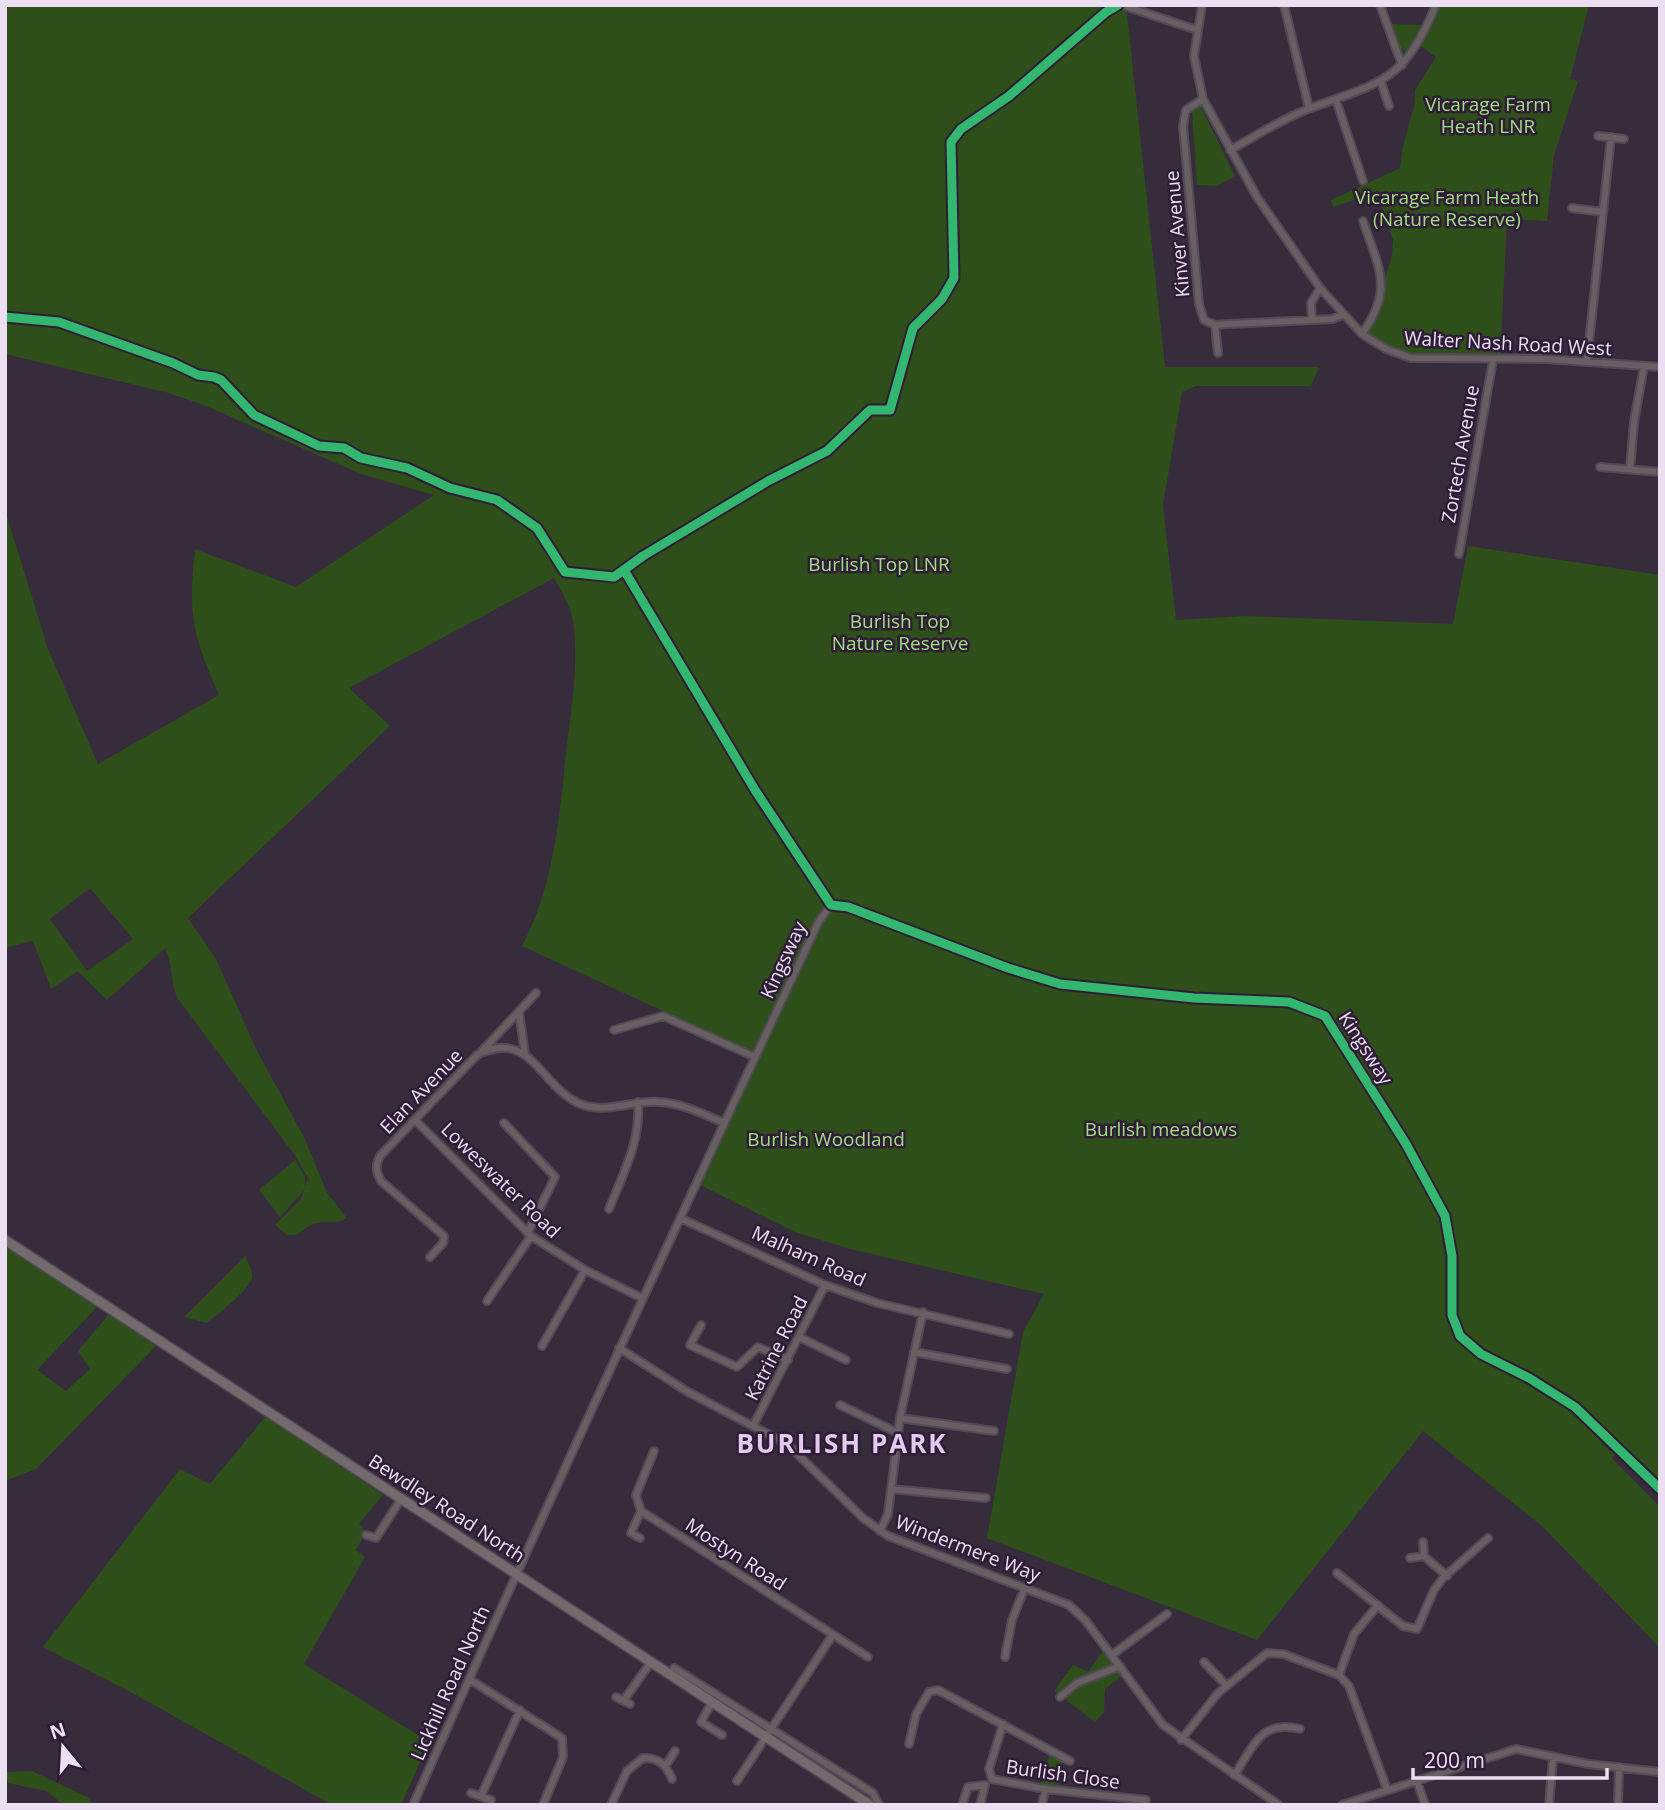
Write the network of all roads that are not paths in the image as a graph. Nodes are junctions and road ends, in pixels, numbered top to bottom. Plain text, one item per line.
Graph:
1 (1122, 5) edge
2 (1202, 5) edge
3 (1284, 5) edge
4 (1380, 5) edge
5 (1436, 5) edge
6 (1197, 30) junction
7 (1402, 65) junction
8 (1381, 82) junction
9 (1203, 99) junction
10 (1336, 100) junction
11 (1389, 106) dead end
12 (1310, 108) junction
13 (1598, 136) dead end
14 (1611, 137) junction
15 (1624, 139) dead end
16 (1230, 150) junction
17 (1363, 181) dead end
18 (1572, 208) dead end
19 (1603, 212) junction
20 (1363, 221) dead end
21 (1320, 288) junction
22 (1342, 315) junction
23 (1312, 320) junction
24 (1215, 325) junction
25 (1362, 334) junction
26 (1218, 353) dead end
27 (1493, 360) junction
28 (1587, 361) junction
29 (1644, 366) junction
30 (1660, 367) edge
31 (1600, 467) dead end
32 (1630, 469) junction
33 (1660, 472) edge
34 (1459, 554) dead end
35 (536, 993) dead end
36 (519, 1012) junction
37 (614, 1030) dead end
38 (524, 1054) junction
39 (477, 1055) junction
40 (755, 1057) junction
41 (638, 1102) junction
42 (415, 1120) junction
43 (504, 1123) dead end
44 (724, 1123) junction
45 (609, 1209) dead end
46 (680, 1218) junction
47 (529, 1234) junction
48 (5, 1240) edge
49 (429, 1258) dead end
50 (585, 1270) junction
51 (825, 1285) junction
52 (642, 1298) junction
53 (487, 1301) dead end
54 (923, 1312) junction
55 (701, 1325) dead end
56 (1009, 1334) dead end
57 (799, 1337) junction
58 (542, 1346) dead end
59 (619, 1348) junction
60 (914, 1352) junction
61 (788, 1360) junction
62 (846, 1360) dead end
63 (1007, 1369) dead end
64 (595, 1400) joint
65 (840, 1405) dead end
66 (900, 1419) junction
67 (754, 1424) junction
68 (994, 1431) dead end
69 (898, 1433) junction
70 (654, 1451) dead end
71 (891, 1489) junction
72 (1660, 1489) edge
73 (986, 1498) dead end
74 (401, 1499) junction
75 (641, 1511) junction
76 (880, 1531) junction
77 (366, 1535) dead end
78 (640, 1538) dead end
79 (1488, 1538) dead end
80 (1423, 1542) dead end
81 (1424, 1556) junction
82 (1410, 1558) dead end
83 (1337, 1573) dead end
84 (515, 1574) junction
85 (1447, 1576) junction
86 (1025, 1587) junction
87 (1378, 1605) junction
88 (1167, 1614) dead end
89 (832, 1636) junction
90 (1112, 1654) junction
91 (868, 1657) dead end
92 (1005, 1657) dead end
93 (651, 1662) junction
94 (1204, 1662) dead end
95 (1119, 1666) junction
96 (674, 1668) dead end
97 (1339, 1675) junction
98 (469, 1679) junction
99 (1226, 1685) junction
100 (1060, 1697) dead end
101 (623, 1700) dead end
102 (712, 1702) junction
103 (520, 1710) junction
104 (1003, 1724) junction
105 (1300, 1729) dead end
106 (768, 1732) junction
107 (722, 1735) dead end
108 (1181, 1740) junction
109 (909, 1744) dead end
110 (676, 1751) dead end
111 (1553, 1758) junction
112 (1070, 1761) dead end
113 (666, 1765) junction
114 (1619, 1767) junction
115 (1660, 1772) edge
116 (1234, 1775) junction
117 (990, 1777) junction
118 (672, 1779) dead end
119 (737, 1781) dead end
120 (1417, 1781) junction
121 (985, 1785) junction
122 (975, 1787) junction
123 (1045, 1789) junction
124 (1387, 1789) junction
125 (471, 1793) dead end
126 (982, 1794) junction
127 (481, 1796) junction
128 (491, 1800) dead end
129 (1146, 1800) dead end
130 (413, 1805) edge
131 (543, 1805) edge
132 (611, 1805) edge
133 (870, 1805) edge
134 (879, 1805) edge
135 (962, 1805) edge
136 (980, 1805) edge
137 (1042, 1805) edge
138 (1279, 1805) edge
139 (1342, 1805) edge
140 (1425, 1805) edge
141 (1549, 1805) edge
142 (1618, 1805) edge

1 - 6 street
2 - 6 street, Walter Nash Road West
3 - 12 street
4 - 7 street
5 - 7 street
6 - 9 street, Walter Nash Road West
7 - 8 street
8 - 10 street
8 - 11 street
9 - 16 street, Walter Nash Road West
9 - 24 street, Kinver Avenue
10 - 12 street
10 - 17 street
12 - 16 street
13 - 14 street
14 - 15 street
14 - 19 street
16 - 21 street, Walter Nash Road West
18 - 19 street
19 - 28 street
20 - 25 street
21 - 22 street, Walter Nash Road West
21 - 23 street
22 - 23 street
22 - 25 street, Walter Nash Road West
23 - 24 street
24 - 26 street
25 - 27 street, Walter Nash Road West
27 - 28 street, Walter Nash Road West
27 - 34 street, Zortech Avenue
28 - 29 street, Walter Nash Road West
29 - 30 street, Walter Nash Road West
29 - 32 street
31 - 32 street
32 - 33 street
35 - 36 street
36 - 38 street
36 - 39 street
37 - 40 street
38 - 39 street, Elan Avenue
38 - 41 street
39 - 42 street, Elan Avenue
40 - 44 street, Kingsway
40 - 72 street, Kingsway
41 - 44 street
41 - 45 street
42 - 47 street, Loweswater Road
42 - 49 street, Elan Avenue
43 - 47 street
44 - 46 street, Kingsway
46 - 51 street, Malham Road
46 - 52 street, Kingsway
47 - 50 street, Loweswater Road
47 - 53 street
48 - 74 main road, Bewdley Road North
50 - 52 street, Loweswater Road
50 - 58 street
51 - 54 street, Malham Road
51 - 57 street, Katrine Road
52 - 59 street, Kingsway
54 - 56 street, Malham Road
54 - 60 street
55 - 61 street
57 - 61 street, Katrine Road
57 - 62 street
59 - 64 street, Kingsway
59 - 67 street, Windermere Way
60 - 63 street
60 - 66 street
61 - 67 street, Katrine Road
64 - 84 street, Lickhill Road North
65 - 69 street
66 - 68 street
66 - 69 street
67 - 76 street, Windermere Way
69 - 71 street
70 - 75 street
71 - 73 street
71 - 76 street
74 - 77 street
74 - 84 main road, Bewdley Road North
75 - 78 street
75 - 89 street, Mostyn Road
76 - 86 street, Windermere Way
79 - 85 street
80 - 81 street
81 - 82 street
81 - 85 street
83 - 87 street
84 - 93 main road, Bewdley Road North
84 - 98 street, Lickhill Road North
85 - 87 street
86 - 90 street, Windermere Way
86 - 92 street
87 - 97 street
88 - 90 street
89 - 91 street, Mostyn Road
89 - 106 street
90 - 95 street, Windermere Way
93 - 101 street
93 - 102 main road, Bewdley Road North
94 - 99 street
95 - 100 street
95 - 108 street, Windermere Way
96 - 106 street
97 - 99 street
97 - 124 street
98 - 103 street
98 - 130 street, Lickhill Road North
99 - 108 street
102 - 106 main road, Bewdley Road North
102 - 107 street
103 - 127 street
103 - 131 street
104 - 109 street, Burlish Close
104 - 112 street, Burlish Close
104 - 117 street, Burlish Close
105 - 116 street
106 - 119 street
106 - 133 main road, Bewdley Road North
106 - 134 street
108 - 116 street, Windermere Way
110 - 113 street
111 - 114 street
111 - 120 street
111 - 141 street
113 - 118 street
113 - 132 street
114 - 115 street
114 - 142 street
116 - 138 street, Windermere Way
117 - 121 street
117 - 123 street, Burlish Close
120 - 124 street
120 - 140 street
121 - 122 street
121 - 126 street
122 - 126 street
122 - 135 street
123 - 129 street, Burlish Close
123 - 137 street
124 - 139 street
125 - 127 street
126 - 136 street
127 - 128 street

